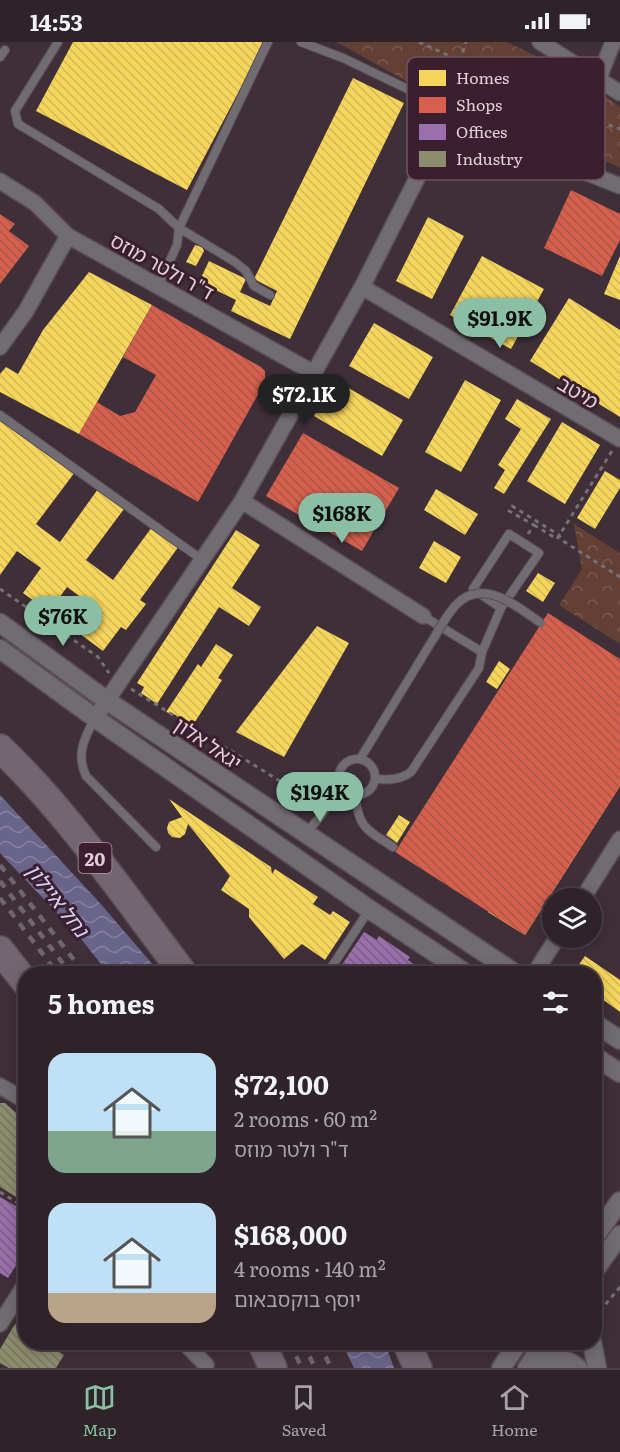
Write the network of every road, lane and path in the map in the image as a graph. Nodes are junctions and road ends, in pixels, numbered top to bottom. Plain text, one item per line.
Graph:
1 (58, 42) edge
2 (268, 42) edge
3 (301, 42) edge
4 (419, 42) edge
5 (466, 42) edge
6 (540, 42) edge
7 (613, 42) edge
8 (452, 57) edge
9 (459, 57) edge
10 (565, 57) edge
11 (605, 63) edge
12 (605, 82) edge
13 (407, 89) edge
14 (620, 93) edge
15 (605, 124) edge
16 (620, 129) edge
17 (412, 180) edge
18 (605, 180) edge
19 (0, 181) edge
20 (620, 186) edge
21 (179, 228) junction
22 (68, 236) junction
23 (158, 287) junction
24 (363, 287) junction
25 (270, 295) dead end
26 (0, 347) edge
27 (314, 373) junction
28 (0, 415) edge
29 (620, 439) edge
30 (242, 501) junction
31 (534, 525) junction
32 (559, 535) junction
33 (522, 543) junction
34 (201, 559) junction
35 (620, 577) edge
36 (0, 589) edge
37 (501, 608) junction
38 (423, 616) joint
39 (0, 623) edge
40 (541, 623) dead end
41 (0, 649) edge
42 (482, 652) junction
43 (119, 681) junction
44 (106, 700) junction
45 (95, 718) junction
46 (0, 748) edge
47 (360, 759) junction
48 (375, 779) junction
49 (341, 785) junction
50 (355, 795) junction
51 (326, 810) junction
52 (305, 834) junction
53 (620, 839) edge
54 (156, 847) dead end
55 (393, 847) dead end
56 (589, 888) edge
57 (369, 909) junction
58 (551, 948) edge
59 (0, 950) edge
60 (178, 966) edge
61 (332, 966) edge
62 (455, 966) edge
63 (504, 966) edge
64 (539, 966) edge
65 (18, 973) edge
66 (602, 1028) edge
67 (620, 1040) edge
68 (608, 1065) edge
69 (620, 1083) edge
70 (0, 1086) edge
71 (18, 1096) edge
72 (0, 1192) edge
73 (620, 1201) edge
74 (18, 1203) edge
75 (602, 1227) edge
76 (620, 1235) edge
77 (602, 1260) edge
78 (620, 1287) edge
79 (18, 1296) edge
80 (602, 1308) edge
81 (0, 1324) edge
82 (192, 1350) edge
83 (265, 1350) edge
84 (410, 1350) edge
85 (513, 1350) edge
86 (540, 1350) edge
87 (594, 1350) edge
88 (206, 1365) dead end
89 (273, 1368) edge
90 (418, 1368) edge
91 (501, 1368) edge
92 (528, 1368) edge
93 (578, 1368) edge
94 (597, 1368) edge

1 - 21 lane
2 - 21 lane
3 - 13 lane
4 - 8 path
5 - 9 path
6 - 10 street
7 - 11 street
12 - 14 street
15 - 16 path
17 - 24 street
18 - 20 street
19 - 22 street, ד"ר ולטר מוזס
21 - 23 lane
21 - 25 lane
22 - 23 street, ד"ר ולטר מוזס
22 - 26 street
23 - 27 street, ד"ר ולטר מוזס
24 - 27 street
24 - 29 street, מיטב
27 - 30 street
28 - 34 lane
29 - 32 path
30 - 34 street
30 - 38 street
31 - 32 path
31 - 32 path
31 - 33 path
32 - 35 path
33 - 37 lane
33 - 37 lane
34 - 43 street
36 - 43 path
37 - 42 lane
38 - 42 lane
39 - 44 street, יגאל אלון
40 - 47 lane, bridge
41 - 45 street
42 - 48 lane
43 - 44 street
43 - 51 path
44 - 45 street
44 - 52 street, יגאל אלון
45 - 54 lane
45 - 57 street
46 - 60 highway, 20
47 - 48 lane
47 - 49 lane
48 - 50 lane
49 - 50 lane
49 - 51 lane
50 - 55 lane
51 - 52 lane
52 - 63 street, יגאל אלון
53 - 56 street
57 - 61 lane
57 - 62 street
58 - 64 street
59 - 65 highway
66 - 67 street
68 - 69 street
70 - 71 street
72 - 74 path
73 - 75 street
76 - 77 street
78 - 80 path
79 - 81 street
82 - 88 street
83 - 89 highway
84 - 90 highway
85 - 91 street
86 - 92 street
87 - 94 street
92 - 93 street

